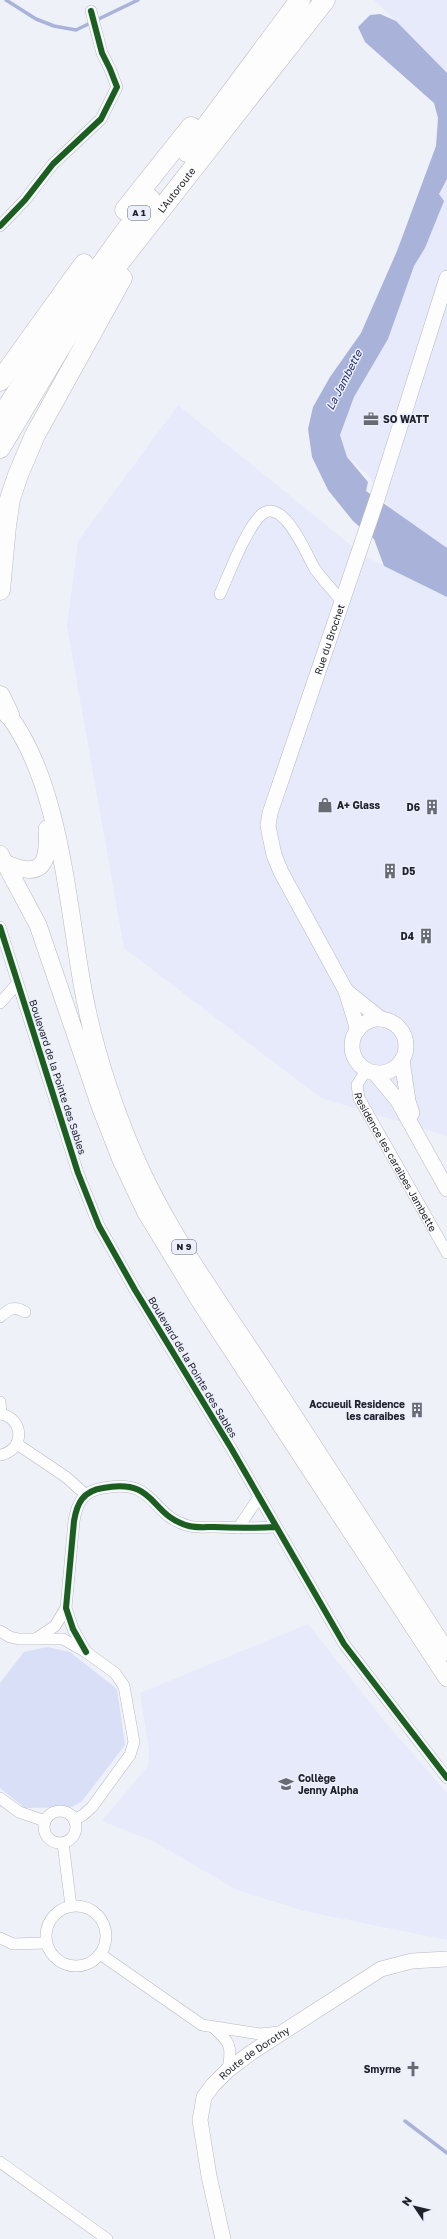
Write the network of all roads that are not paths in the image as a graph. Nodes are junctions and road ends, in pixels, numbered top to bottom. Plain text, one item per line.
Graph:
1 (325, 0) edge
2 (294, 7) edge
3 (91, 11) dead end
4 (192, 167) junction
5 (0, 226) edge
6 (447, 278) edge
7 (31, 337) junction
8 (0, 373) edge
9 (0, 381) edge
10 (0, 419) edge
11 (0, 448) edge
12 (0, 590) edge
13 (220, 594) dead end
14 (341, 600) junction
15 (0, 696) edge
16 (4, 710) edge
17 (45, 788) junction
18 (3, 859) edge
19 (0, 927) edge
20 (17, 984) junction
21 (346, 991) junction
22 (0, 1004) edge
23 (381, 1019) junction
24 (358, 1030) junction
25 (402, 1060) junction
26 (371, 1072) junction
27 (410, 1115) junction
28 (447, 1178) edge
29 (447, 1189) edge
30 (447, 1253) edge
31 (25, 1312) dead end
32 (0, 1317) edge
33 (0, 1402) edge
34 (1, 1414) edge
35 (17, 1444) junction
36 (0, 1455) edge
37 (85, 1494) junction
38 (259, 1498) junction
39 (275, 1527) junction
40 (238, 1528) junction
41 (66, 1608) junction
42 (0, 1631) edge
43 (37, 1638) junction
44 (444, 1646) edge
45 (86, 1652) junction
46 (447, 1678) edge
47 (447, 1778) edge
48 (0, 1798) edge
49 (74, 1820) junction
50 (45, 1821) junction
51 (63, 1843) junction
52 (71, 1906) junction
53 (0, 1938) edge
54 (46, 1943) junction
55 (100, 1954) junction
56 (444, 1961) edge
57 (213, 2028) junction
58 (286, 2031) junction
59 (228, 2070) junction
60 (0, 2162) edge
61 (107, 2239) edge
62 (223, 2239) edge

1 - 4 highway, L'Autoroute / A 1
2 - 7 highway
2 - 10 highway, L'Autoroute / A 1
3 - 5 street
4 - 11 highway, L'Autoroute / A 1
4 - 12 highway
6 - 14 main road, Rue du Brochet
7 - 8 highway
7 - 9 highway
13 - 14 street
14 - 21 main road, Rue du Brochet
15 - 16 highway
16 - 17 main road, N 9
17 - 18 main road
17 - 44 main road, N 9
18 - 46 main road, N 9
19 - 20 street, Boulevard de la Pointe des Sables
20 - 22 street
20 - 38 street, Boulevard de la Pointe des Sables
21 - 23 main road, Rue du Brochet
21 - 24 main road, Rue du Brochet
23 - 24 main road
23 - 25 main road
24 - 26 main road
25 - 26 main road
25 - 27 main road
26 - 27 main road
26 - 30 street, Residence les caraibes Jambette
27 - 28 main road
27 - 29 main road
31 - 32 street
33 - 34 street
34 - 35 street
35 - 36 street
35 - 37 street
37 - 40 street
37 - 41 street
38 - 39 street, Boulevard de la Pointe des Sables
38 - 40 street
39 - 40 street
39 - 47 street, Boulevard de la Pointe des Sables
41 - 43 street
41 - 45 street
42 - 43 street
43 - 45 street
45 - 49 street
48 - 50 street
49 - 50 street
49 - 51 street
50 - 51 street
51 - 52 street
52 - 54 street
52 - 55 street
53 - 54 street
54 - 55 street
55 - 57 street
56 - 58 main road, Route de Dorothy
57 - 58 street
57 - 59 street
58 - 59 main road, Route de Dorothy
59 - 62 main road, Route de Dorothy
60 - 61 street

